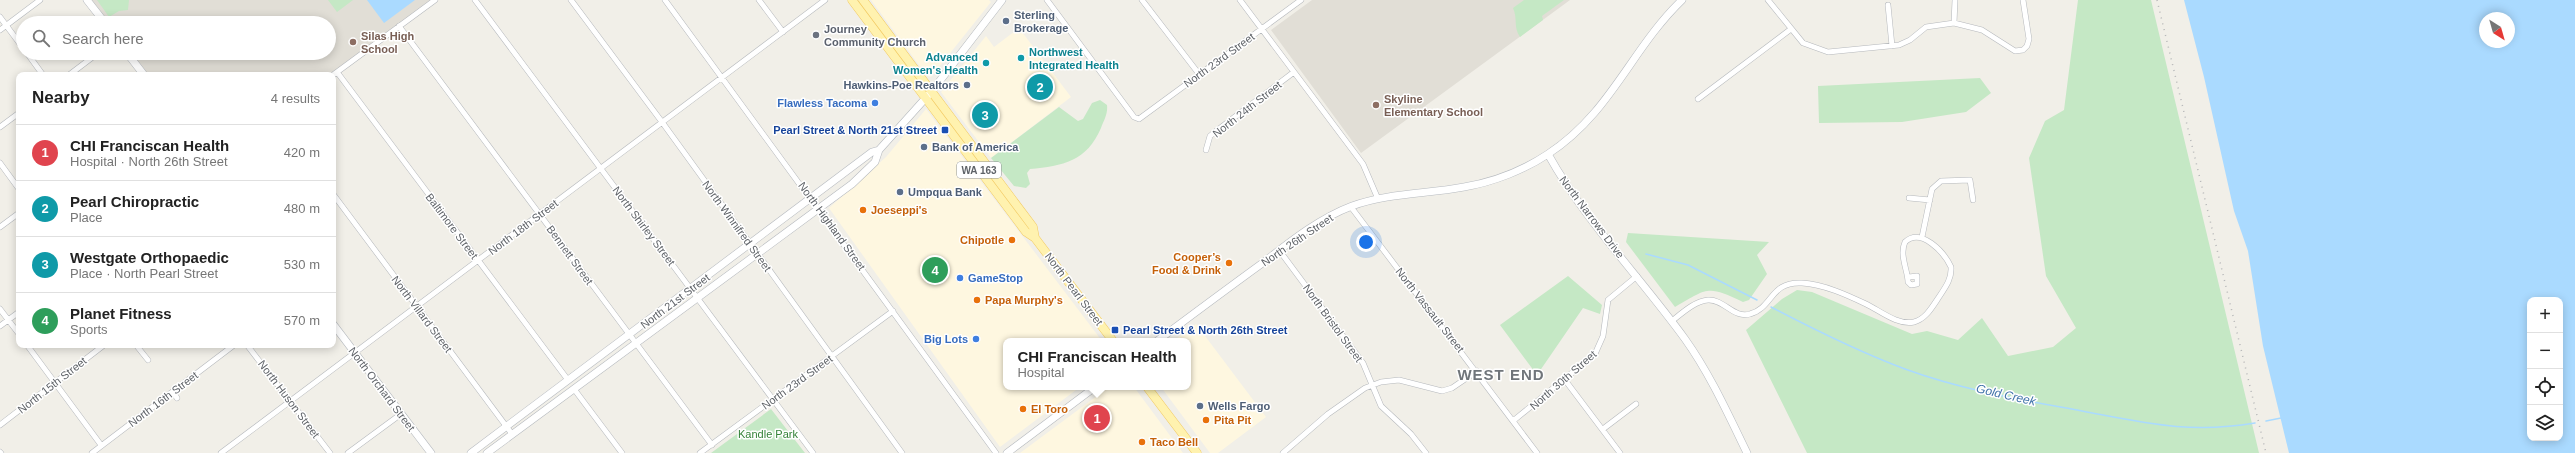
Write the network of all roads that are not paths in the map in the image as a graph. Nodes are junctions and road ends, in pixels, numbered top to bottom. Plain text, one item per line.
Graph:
1 (40, 0) edge
2 (87, 0) edge
3 (435, 0) edge
4 (475, 0) edge
5 (571, 0) edge
6 (665, 0) edge
7 (759, 0) edge
8 (825, 0) edge
9 (852, 0) edge
10 (863, 0) edge
11 (1002, 0) edge
12 (1047, 0) edge
13 (1142, 0) edge
14 (1240, 0) edge
15 (1301, 0) edge
16 (1682, 0) edge
17 (1955, 0) edge
18 (2022, 0) edge
19 (1770, 1) edge
20 (1888, 5) dead end
21 (18, 16) edge
22 (100, 16) edge
23 (0, 17) edge
24 (16, 18) edge
25 (1954, 23) junction
26 (6, 25) junction
27 (399, 26) junction
28 (1262, 29) junction
29 (1791, 29) junction
30 (0, 30) edge
31 (783, 32) junction
32 (16, 39) edge
33 (1892, 46) junction
34 (32, 60) edge
35 (89, 60) edge
36 (132, 60) edge
37 (42, 72) edge
38 (73, 72) edge
39 (142, 72) edge
40 (1294, 72) junction
41 (336, 73) edge
42 (1199, 74) junction
43 (336, 75) edge
44 (723, 77) junction
45 (932, 91) junction
46 (926, 98) junction
47 (1698, 99) dead end
48 (16, 115) edge
49 (662, 122) junction
50 (0, 127) edge
51 (880, 150) junction
52 (1206, 150) dead end
53 (1548, 154) junction
54 (0, 163) edge
55 (600, 168) junction
56 (16, 185) edge
57 (336, 198) edge
58 (812, 198) junction
59 (1909, 198) dead end
60 (1378, 199) junction
61 (1930, 200) junction
62 (1973, 200) dead end
63 (1351, 207) junction
64 (820, 209) junction
65 (540, 214) junction
66 (16, 215) edge
67 (0, 227) edge
68 (1035, 238) junction
69 (1922, 238) junction
70 (750, 244) junction
71 (1279, 250) junction
72 (758, 254) junction
73 (478, 260) junction
74 (1637, 276) junction
75 (1909, 276) dead end
76 (691, 290) junction
77 (697, 298) junction
78 (416, 306) junction
79 (0, 309) edge
80 (893, 310) junction
81 (16, 314) edge
82 (8, 320) junction
83 (1672, 321) junction
84 (0, 326) edge
85 (336, 328) edge
86 (16, 330) edge
87 (630, 335) junction
88 (1111, 338) edge
89 (1161, 338) edge
90 (635, 343) junction
91 (29, 348) edge
92 (100, 348) edge
93 (138, 348) edge
94 (230, 348) edge
95 (249, 348) edge
96 (355, 353) junction
97 (832, 356) junction
98 (148, 360) dead end
99 (1477, 371) junction
100 (568, 380) junction
101 (1565, 380) junction
102 (55, 383) junction
103 (1371, 385) junction
104 (574, 389) junction
105 (1091, 390) edge
106 (1149, 390) edge
107 (173, 392) junction
108 (177, 398) dead end
109 (773, 400) junction
110 (290, 401) junction
111 (1636, 404) dead end
112 (401, 414) junction
113 (1513, 421) junction
114 (0, 425) edge
115 (507, 426) junction
116 (1603, 429) junction
117 (512, 434) junction
118 (101, 445) junction
119 (712, 445) junction
120 (92, 453) edge
121 (221, 453) edge
122 (330, 453) edge
123 (348, 453) edge
124 (431, 453) edge
125 (471, 453) edge
126 (487, 453) edge
127 (622, 453) edge
128 (700, 453) edge
129 (812, 453) edge
130 (902, 453) edge
131 (996, 453) edge
132 (1007, 453) edge
133 (1196, 453) edge
134 (1283, 453) edge
135 (1426, 453) edge
136 (1537, 453) edge
137 (1620, 453) edge
138 (1747, 453) edge

1 - 21 street
2 - 22 main road
3 - 27 street
4 - 55 street, North Shirley Street
5 - 49 street, North Winnifred Street
6 - 44 street, North Highland Street
7 - 31 street
8 - 31 street, North 18th Street
9 - 46 main road, North Pearl Street / WA 163
10 - 45 main road, North Pearl Street / WA 163
11 - 45 main road, North 21st Street
12 - 42 street, North 23rd Street
13 - 42 street
14 - 28 street
15 - 28 street, North 23rd Street
16 - 53 main road
17 - 25 street
18 - 25 street
19 - 29 street
20 - 33 street
23 - 26 street
24 - 26 street
25 - 33 street
26 - 30 street
26 - 32 street
27 - 41 street
27 - 65 street, Bennett Street
28 - 40 street
28 - 42 street, North 23rd Street
29 - 33 street
29 - 47 street
31 - 44 street, North 18th Street
34 - 37 street
35 - 38 street
36 - 39 main road
40 - 52 street, North 24th Street
40 - 60 street
43 - 73 street, Baltimore Street
44 - 49 street, North 18th Street
44 - 58 street, North Highland Street
45 - 46 main road, North 21st Street
45 - 68 main road, North Pearl Street / WA 163
46 - 51 main road, North 21st Street
46 - 68 main road, North Pearl Street / WA 163
48 - 50 street
49 - 55 street, North 18th Street
49 - 70 street, North Winnifred Street
51 - 58 main road, North 21st Street
51 - 64 main road, North 21st Street
53 - 60 main road, North 26th Street
53 - 74 main road, North Narrows Drive
54 - 56 street
55 - 65 street, North 18th Street
55 - 76 street, North Shirley Street
57 - 78 street, North Villard Street
58 - 64 street, North Highland Street
58 - 70 main road, North 21st Street
59 - 61 street
60 - 63 main road, North 26th Street
61 - 62 street
61 - 69 street
63 - 71 main road, North 26th Street
63 - 99 street, North Vassault Street
64 - 72 main road, North 21st Street
64 - 80 street, North Highland Street
65 - 73 street, North 18th Street
65 - 87 street, Bennett Street
66 - 67 street
68 - 88 main road, North Pearl Street / WA 163
69 - 75 street
69 - 83 street
70 - 72 street, North Winnifred Street
70 - 76 main road, North 21st Street
71 - 89 main road, North 26th Street
71 - 103 street, North Bristol Street
72 - 77 main road, North 21st Street
72 - 97 street, North Winnifred Street
73 - 78 street, North 18th Street
73 - 100 street, Baltimore Street
74 - 83 main road, North Narrows Drive
74 - 101 street, North 30th Street
76 - 77 street, North Shirley Street
76 - 87 main road, North 21st Street
77 - 90 main road, North 21st Street
77 - 109 street, North Shirley Street
78 - 96 street, North 18th Street
78 - 115 street, North Villard Street
79 - 82 street
80 - 97 street, North 23rd Street
80 - 131 street, North Highland Street
81 - 82 street
82 - 84 street
82 - 86 street
83 - 138 main road, North Narrows Drive
85 - 96 main road, North Orchard Street
87 - 90 street, Bennett Street
87 - 100 main road, North 21st Street
90 - 104 main road, North 21st Street
90 - 119 street, Bennett Street
91 - 102 street
92 - 102 street, North 15th Street
93 - 98 street
94 - 107 street, North 16th Street
95 - 110 street, North Huson Street
96 - 110 street, North 18th Street
96 - 112 main road, North Orchard Street
97 - 109 street, North 23rd Street
97 - 130 street, North Winnifred Street
99 - 103 street
99 - 113 street, North Vassault Street
100 - 115 main road, North 21st Street
101 - 113 street, North 30th Street
101 - 116 street
102 - 114 street, North 15th Street
102 - 118 street
103 - 134 street
103 - 135 street, North Bristol Street
104 - 117 main road, North 21st Street
104 - 127 street
105 - 132 main road
106 - 133 main road
107 - 108 street
107 - 118 street, North 16th Street
109 - 119 street, North 23rd Street
109 - 129 street, North Shirley Street
110 - 121 street, North 18th Street
110 - 122 street, North Huson Street
111 - 116 street
112 - 123 street
112 - 124 main road, North Orchard Street
113 - 136 street, North Vassault Street
115 - 117 street, North Villard Street
115 - 125 main road, North 21st Street
116 - 137 street
117 - 126 main road, North 21st Street
118 - 120 street, North 16th Street
119 - 128 street, North 23rd Street

